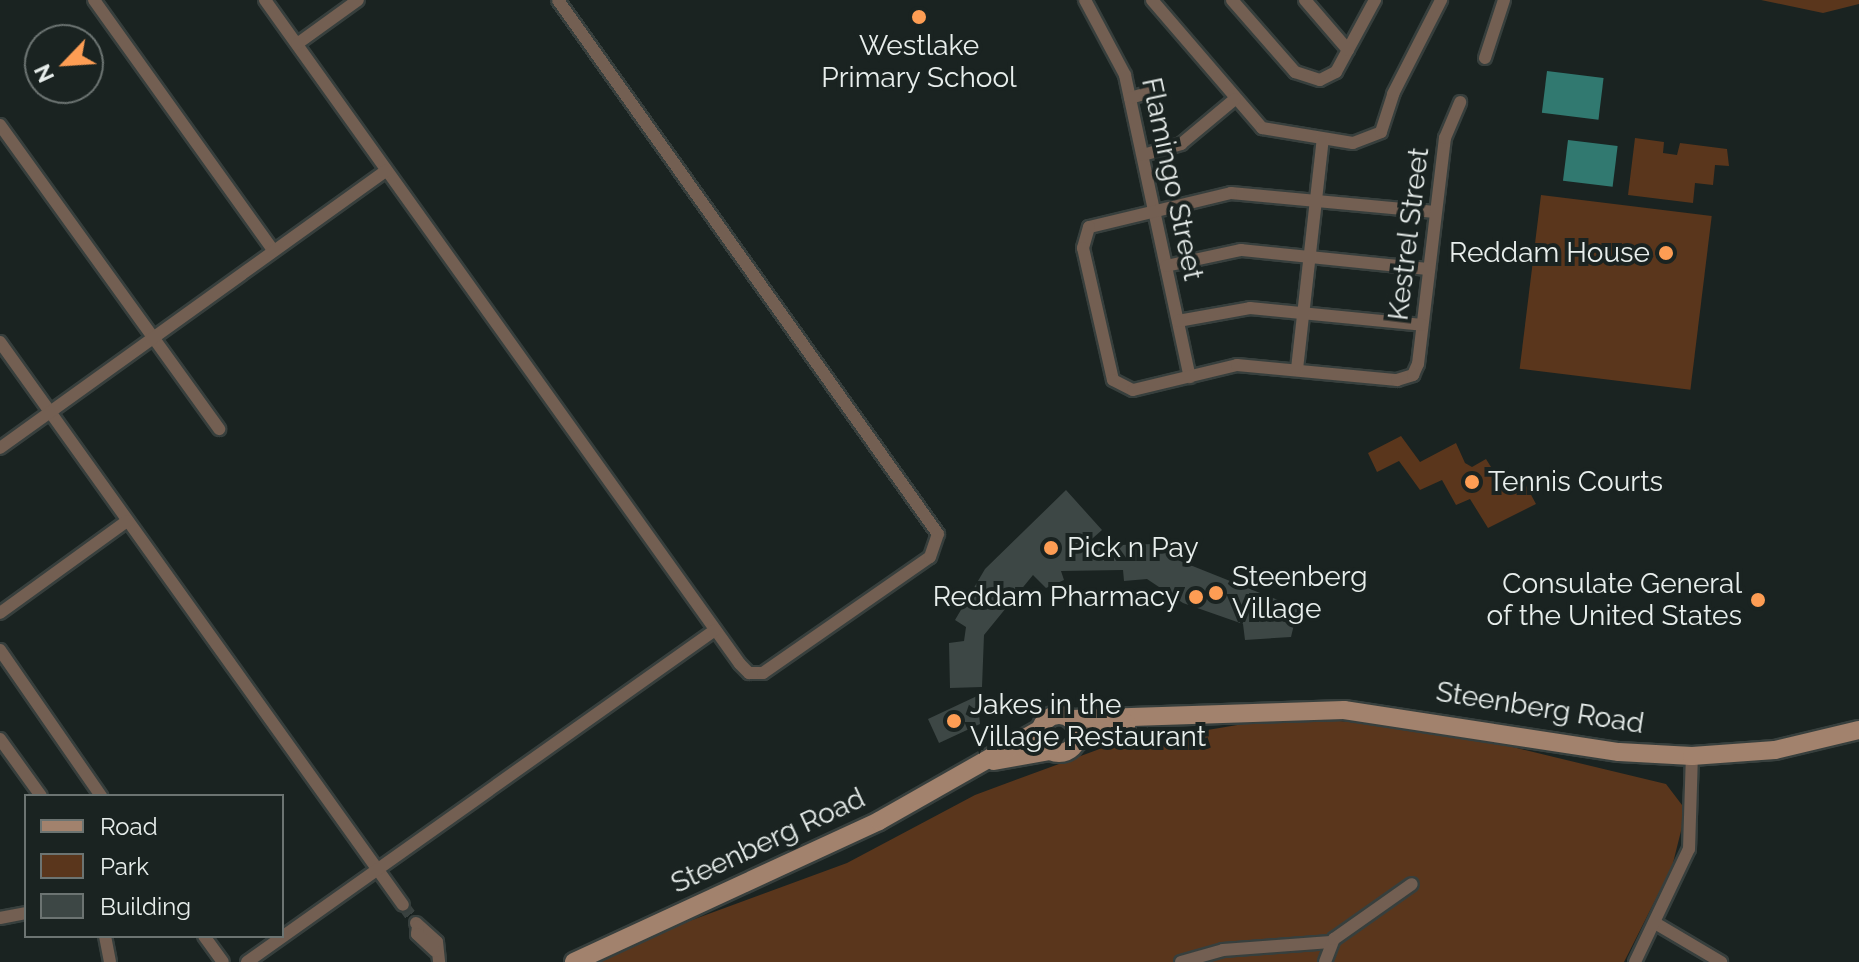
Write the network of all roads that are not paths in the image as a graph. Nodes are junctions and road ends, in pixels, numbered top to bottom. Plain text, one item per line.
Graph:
1 (94, 0) edge
2 (265, 0) edge
3 (358, 0) edge
4 (558, 0) edge
5 (1085, 0) edge
6 (1152, 0) edge
7 (1232, 0) edge
8 (1305, 0) edge
9 (1375, 0) edge
10 (1441, 0) edge
11 (1504, 0) edge
12 (297, 44) junction
13 (1348, 50) junction
14 (1485, 58) dead end
15 (1158, 90) dead end
16 (1130, 98) junction
17 (1235, 99) junction
18 (1460, 102) dead end
19 (0, 125) edge
20 (1323, 139) junction
21 (1143, 155) junction
22 (386, 171) junction
23 (1316, 201) junction
24 (1154, 210) junction
25 (1435, 212) junction
26 (273, 250) junction
27 (1310, 257) junction
28 (1166, 266) junction
29 (1429, 269) junction
30 (1302, 313) junction
31 (1178, 321) junction
32 (1422, 325) junction
33 (153, 338) junction
34 (0, 342) edge
35 (1297, 369) junction
36 (1190, 377) junction
37 (50, 412) junction
38 (219, 429) dead end
39 (0, 448) edge
40 (127, 521) junction
41 (0, 613) edge
42 (715, 630) junction
43 (0, 650) edge
44 (1209, 713) junction
45 (1071, 719) junction
46 (1041, 729) junction
47 (1859, 730) edge
48 (0, 739) edge
49 (1077, 741) junction
50 (1050, 751) junction
51 (5, 756) edge
52 (1692, 756) junction
53 (983, 764) junction
54 (39, 794) edge
55 (100, 794) edge
56 (378, 870) junction
57 (1412, 884) dead end
58 (403, 905) tunnel mouth
59 (24, 913) edge
60 (0, 918) edge
61 (1655, 923) junction
62 (417, 924) tunnel mouth
63 (284, 936) edge
64 (105, 938) edge
65 (205, 938) edge
66 (281, 938) edge
67 (1331, 942) junction
68 (437, 952) edge
69 (110, 962) edge
70 (223, 962) edge
71 (247, 962) edge
72 (574, 962) edge
73 (1183, 962) edge
74 (1325, 962) edge
75 (1635, 962) edge
76 (1721, 962) edge

1 - 26 street
2 - 12 street
3 - 12 street
4 - 42 street
5 - 16 street, Flamingo Street
6 - 17 street
7 - 13 street
8 - 13 street
9 - 13 street
10 - 20 street
11 - 14 street
12 - 22 street
15 - 16 street
16 - 21 street, Flamingo Street
17 - 20 street
17 - 21 street
18 - 25 street, Kestrel Street
19 - 33 street
20 - 23 street
21 - 24 street, Flamingo Street
22 - 26 street
22 - 42 street
23 - 24 street
23 - 25 street
23 - 27 street
24 - 28 street, Flamingo Street
24 - 36 street
25 - 29 street, Kestrel Street
26 - 33 street
27 - 28 street
27 - 29 street
27 - 30 street
28 - 31 street, Flamingo Street
29 - 32 street, Kestrel Street
30 - 31 street
30 - 32 street
30 - 35 street
31 - 36 street, Flamingo Street
32 - 35 street, Kestrel Street
33 - 37 street
33 - 38 street
34 - 37 street
35 - 36 street
37 - 39 street
37 - 40 street
40 - 41 street
40 - 56 street
42 - 56 street
43 - 55 street
44 - 45 main road, Steenberg Road
44 - 49 main road, Steenberg Road
44 - 52 main road, Steenberg Road
45 - 46 main road
45 - 49 main road
46 - 50 main road
46 - 53 main road, Steenberg Road
47 - 52 main road, Steenberg Road
48 - 51 street
49 - 50 main road
50 - 53 main road, Steenberg Road
51 - 54 street
52 - 61 street
53 - 72 main road, Steenberg Road
56 - 58 street
56 - 63 street
57 - 67 street
59 - 60 street
61 - 75 street
61 - 76 street
62 - 68 street
64 - 69 street
65 - 70 street
66 - 71 street
67 - 73 street
67 - 74 street

